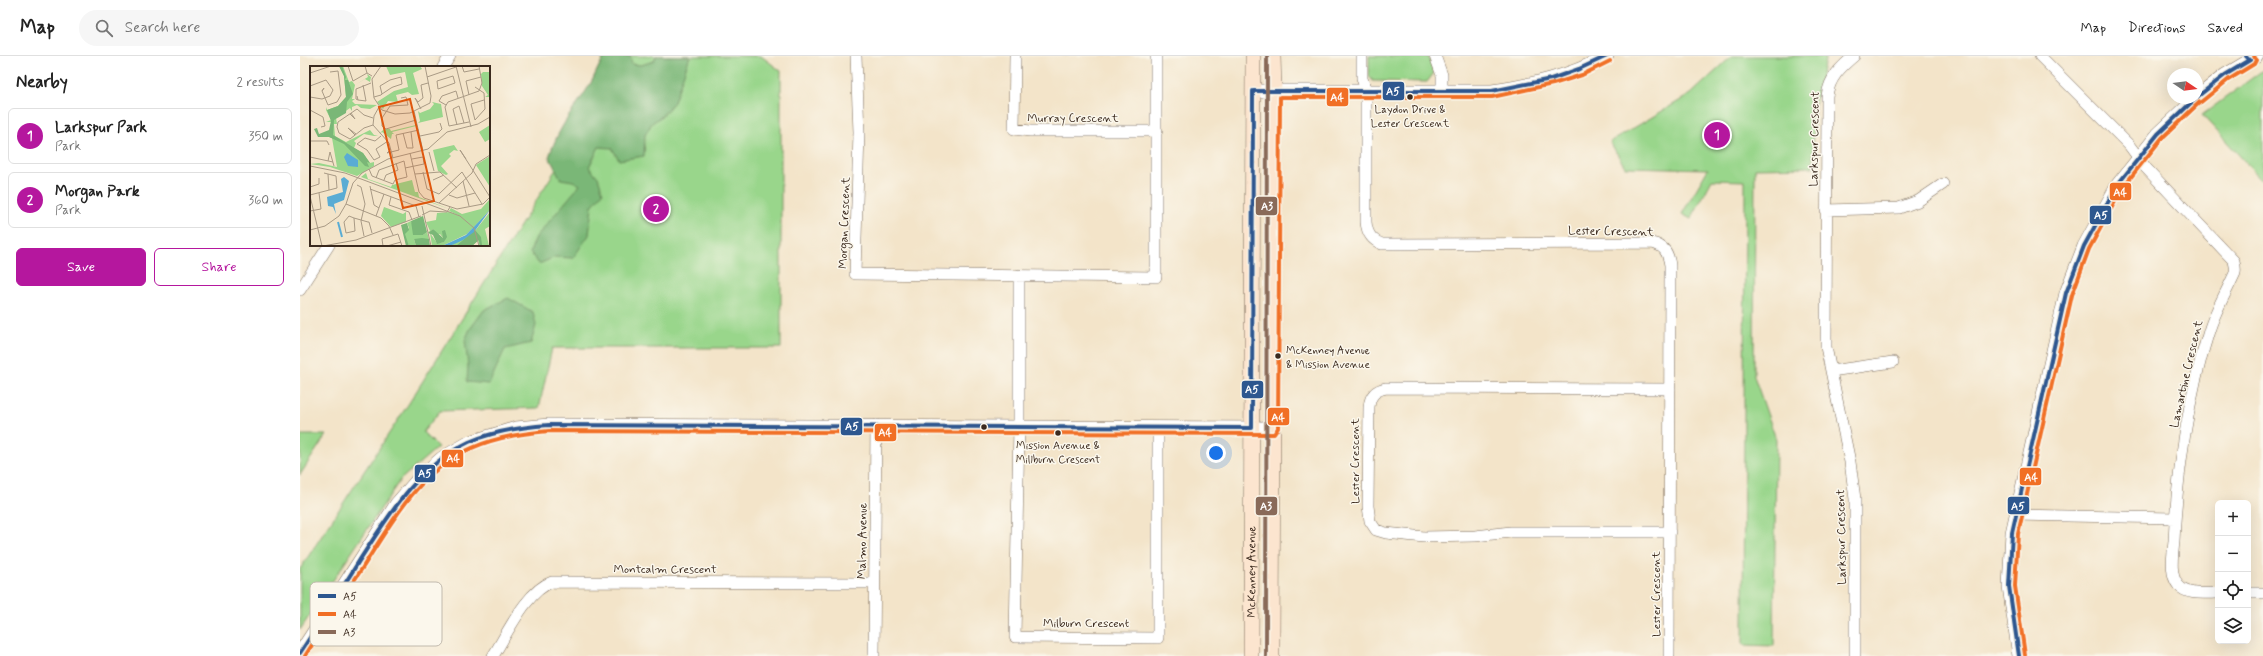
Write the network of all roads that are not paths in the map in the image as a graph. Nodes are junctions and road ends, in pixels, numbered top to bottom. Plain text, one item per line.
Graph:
1 (450, 56) edge
2 (856, 56) edge
3 (1015, 56) edge
4 (1156, 56) edge
5 (1253, 56) edge
6 (1273, 56) edge
7 (1362, 56) edge
8 (1435, 56) edge
9 (1607, 56) edge
10 (1854, 56) edge
11 (2040, 56) edge
12 (2251, 57) edge
13 (1590, 60) edge
14 (444, 66) edge
15 (1253, 91) junction
16 (1274, 91) junction
17 (1366, 91) junction
18 (1442, 91) junction
19 (2203, 92) edge
20 (2189, 104) edge
21 (1157, 131) junction
22 (2138, 157) junction
23 (1943, 184) dead end
24 (1826, 210) junction
25 (328, 246) edge
26 (1019, 275) junction
27 (300, 290) edge
28 (1892, 362) dead end
29 (1830, 371) junction
30 (1670, 389) junction
31 (876, 426) junction
32 (1019, 426) junction
33 (1158, 428) junction
34 (1252, 428) junction
35 (1272, 428) junction
36 (2016, 515) junction
37 (2175, 518) junction
38 (1670, 532) junction
39 (346, 582) edge
40 (874, 584) junction
41 (2215, 593) edge
42 (2251, 593) edge
43 (2263, 593) edge
44 (310, 637) edge
45 (300, 652) edge
46 (493, 656) edge
47 (874, 656) edge
48 (1251, 656) edge
49 (1272, 656) edge
50 (1669, 656) edge
51 (1855, 656) edge
52 (2019, 656) edge

1 - 14 street
2 - 26 street, Morgan Crescent
3 - 21 street, Murray Crescent
4 - 21 street, Morgan Crescent
5 - 15 main road, McKenney Avenue
6 - 16 main road, McKenney Avenue
7 - 17 street, Lester Crescent
8 - 18 street
9 - 13 street
10 - 24 street, Larkspur Crescent
11 - 22 street
12 - 19 street
13 - 18 street
15 - 16 street
15 - 34 main road, McKenney Avenue
16 - 17 street
16 - 35 main road, McKenney Avenue
17 - 18 street
17 - 30 street, Lester Crescent
20 - 22 street
21 - 26 street, Morgan Crescent
22 - 36 street
22 - 37 street, Lamartine Crescent
23 - 24 street
24 - 29 street, Larkspur Crescent
25 - 27 street
26 - 32 street
28 - 29 street
29 - 51 street, Larkspur Crescent
30 - 38 street, Lester Crescent
30 - 38 street, Lester Crescent
31 - 32 street
31 - 39 street
31 - 40 street, Malmo Avenue
32 - 33 street
32 - 33 street, Milburn Crescent
33 - 34 street
34 - 35 street
34 - 48 main road, McKenney Avenue
35 - 49 main road, McKenney Avenue
36 - 37 street
36 - 52 street
37 - 41 street, Lamartine Crescent
38 - 50 street, Lester Crescent
40 - 46 street, Montcalm Crescent
40 - 47 street, Malmo Avenue
42 - 43 street
44 - 45 street

